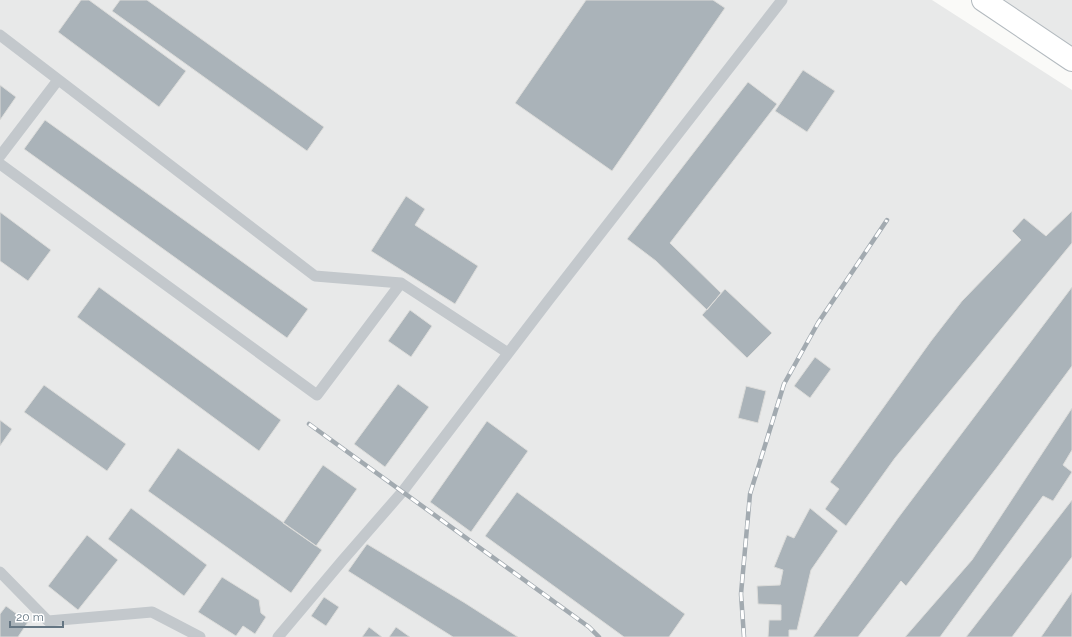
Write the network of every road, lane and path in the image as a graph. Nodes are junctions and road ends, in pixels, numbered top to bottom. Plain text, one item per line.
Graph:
1 (782, 0) edge
2 (983, 0) edge
3 (0, 35) edge
4 (1072, 60) edge
5 (58, 80) junction
6 (0, 156) edge
7 (0, 164) edge
8 (401, 283) junction
9 (508, 353) junction
10 (0, 572) edge
11 (200, 637) edge
12 (278, 637) edge

1 - 9 lane
2 - 4 main road
3 - 5 lane
5 - 6 lane
5 - 8 lane
7 - 8 lane
8 - 9 lane
9 - 12 lane
10 - 11 lane

